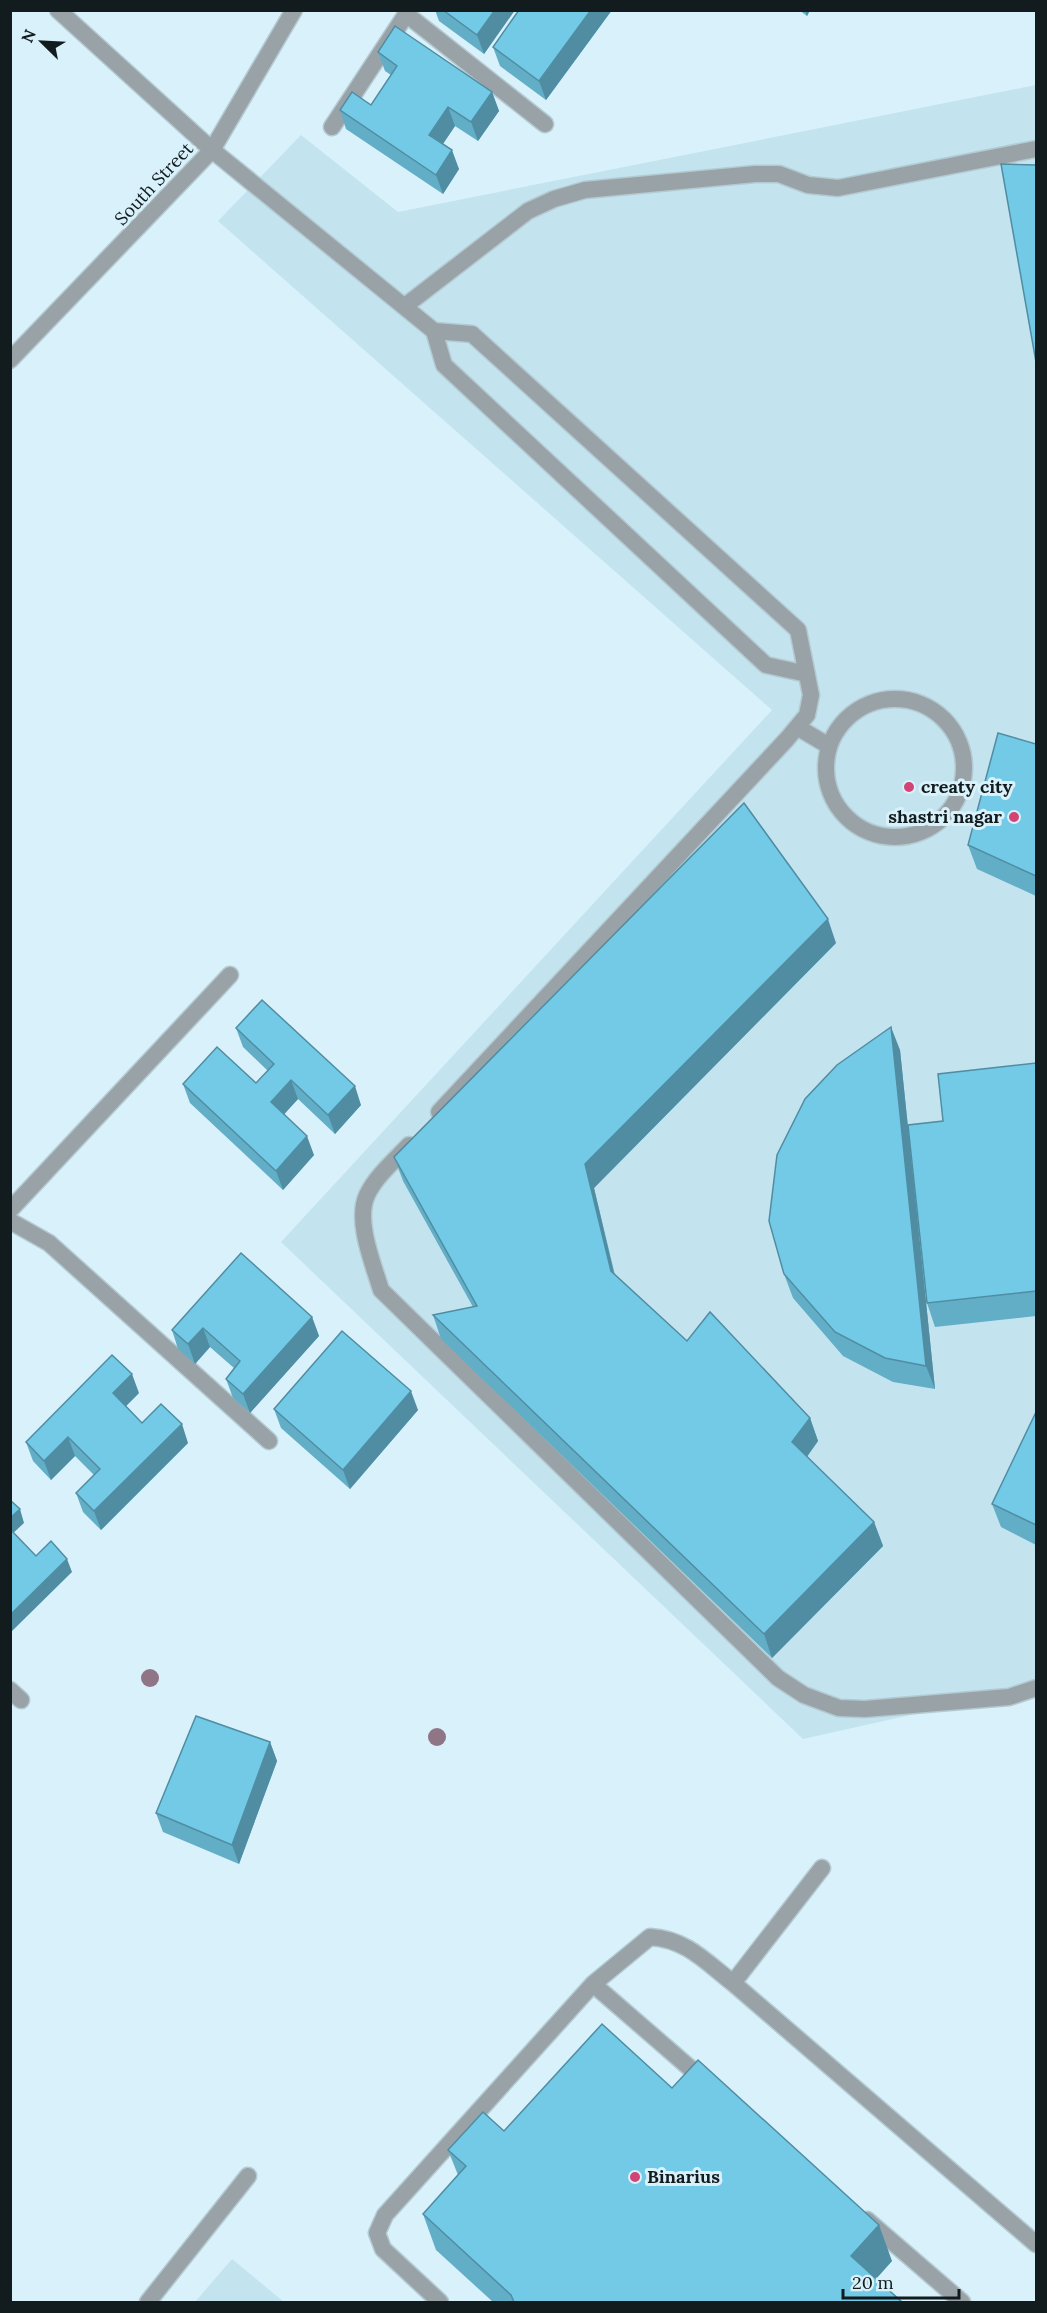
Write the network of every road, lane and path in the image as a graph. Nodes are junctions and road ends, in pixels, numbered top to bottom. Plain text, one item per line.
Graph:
1 (58, 10) edge
2 (294, 10) edge
3 (407, 12) edge
4 (545, 124) dead end
5 (332, 127) dead end
6 (1036, 149) edge
7 (212, 150) junction
8 (405, 306) junction
9 (434, 331) junction
10 (10, 360) edge
11 (807, 674) junction
12 (797, 728) junction
13 (830, 746) junction
14 (230, 975) dead end
15 (10, 1210) edge
16 (10, 1221) edge
17 (269, 1441) dead end
18 (1036, 1688) edge
19 (822, 1868) dead end
20 (733, 1983) junction
21 (593, 1984) junction
22 (719, 2093) edge
23 (248, 2176) dead end
24 (854, 2209) edge
25 (1036, 2244) edge
26 (148, 2302) edge
27 (440, 2302) edge
28 (962, 2302) edge

1 - 7 street
2 - 7 street, South Street
3 - 4 street
3 - 5 street
6 - 8 street
7 - 8 street
7 - 10 street, South Street
8 - 9 street
9 - 11 street
9 - 11 street
11 - 12 street
12 - 13 street
12 - 18 street
13 - 13 street
14 - 15 street
16 - 17 street
19 - 20 street
20 - 21 street
20 - 25 street
21 - 22 street
21 - 27 street
23 - 26 street
24 - 28 street

